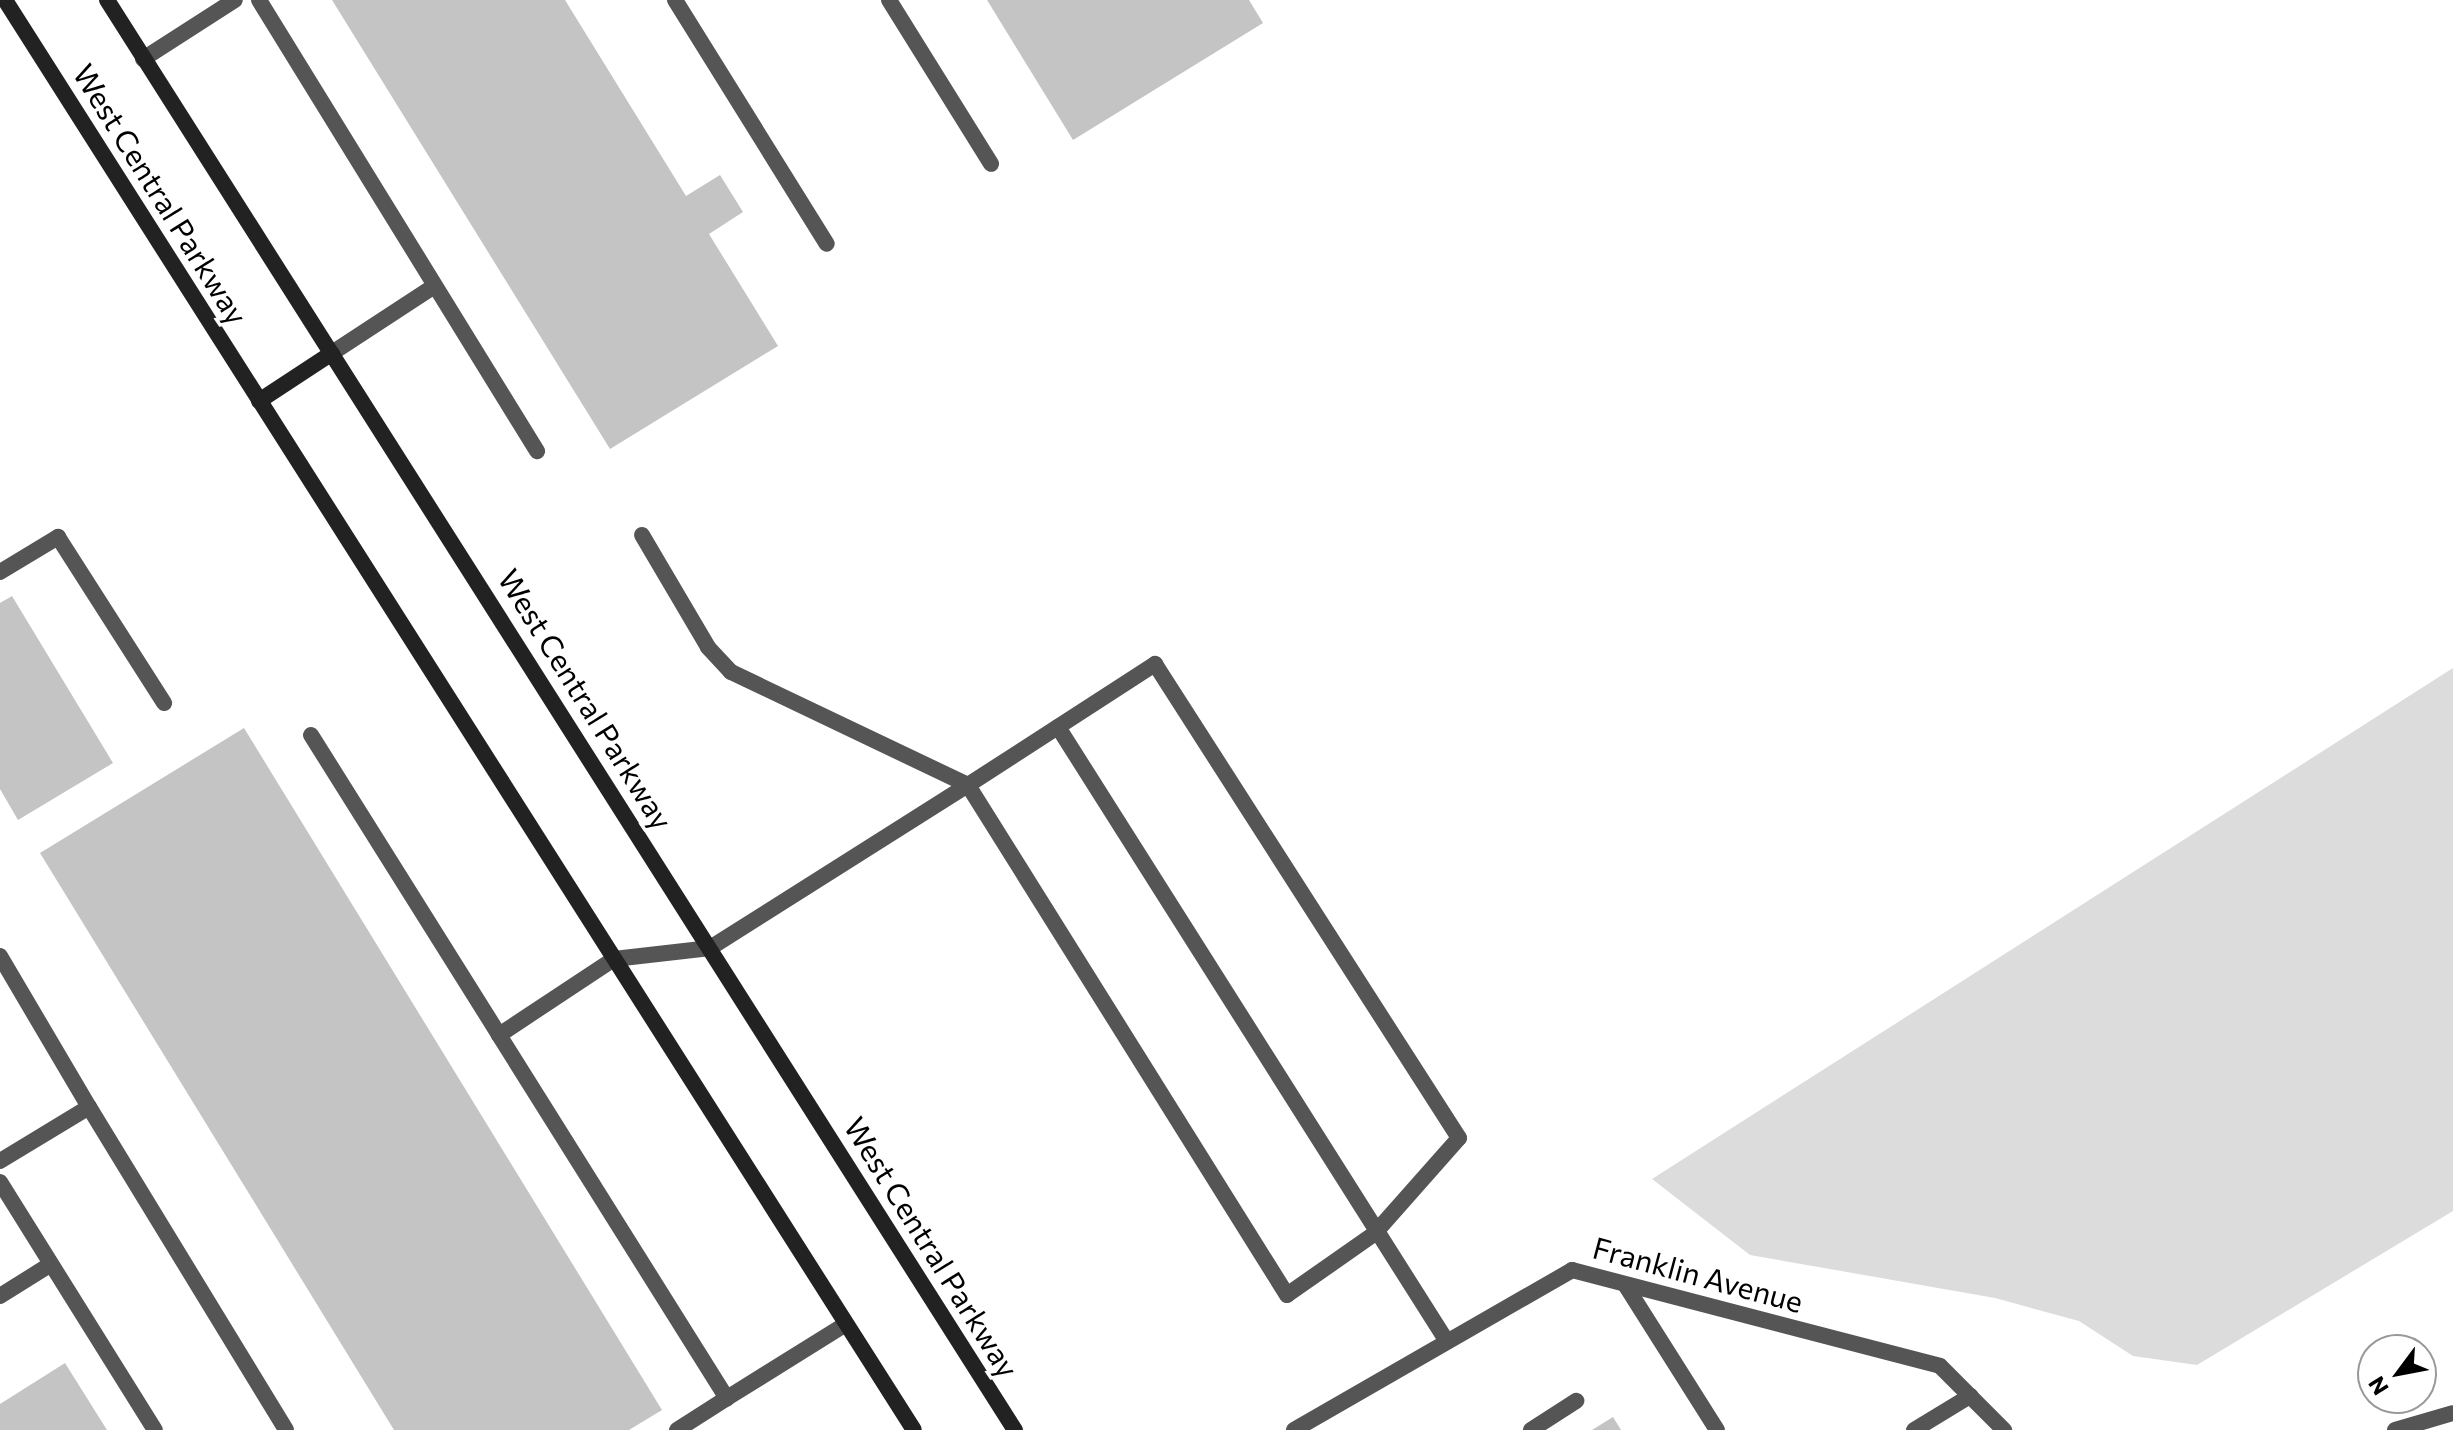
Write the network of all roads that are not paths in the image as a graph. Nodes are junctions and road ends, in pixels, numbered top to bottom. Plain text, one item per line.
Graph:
1 (5, 0) edge
2 (107, 0) edge
3 (235, 0) edge
4 (259, 0) edge
5 (675, 0) edge
6 (889, 0) edge
7 (143, 59) junction
8 (991, 164) dead end
9 (827, 244) dead end
10 (433, 287) junction
11 (332, 353) junction
12 (259, 401) junction
13 (537, 451) dead end
14 (642, 535) dead end
15 (0, 572) edge
16 (164, 703) dead end
17 (1058, 727) junction
18 (311, 735) dead end
19 (968, 785) junction
20 (710, 948) junction
21 (0, 956) edge
22 (614, 959) junction
23 (499, 1035) junction
24 (89, 1107) junction
25 (0, 1161) edge
26 (0, 1182) edge
27 (1374, 1234) junction
28 (51, 1264) junction
29 (1626, 1286) junction
30 (0, 1296) edge
31 (846, 1324) junction
32 (1444, 1337) junction
33 (1970, 1396) junction
34 (727, 1398) junction
35 (1576, 1401) dead end
36 (2453, 1413) edge
37 (155, 1430) edge
38 (286, 1430) edge
39 (677, 1430) edge
40 (914, 1430) edge
41 (1015, 1430) edge
42 (1294, 1430) edge
43 (1531, 1430) edge
44 (1717, 1430) edge
45 (1914, 1430) edge
46 (2004, 1430) edge
47 (2395, 1430) edge

1 - 12 main road, West Central Parkway
2 - 7 main road, West Central Parkway
3 - 7 street
4 - 10 street
5 - 9 street
6 - 8 street
7 - 11 main road, West Central Parkway
10 - 11 street
10 - 13 street
11 - 12 main road
11 - 20 main road, West Central Parkway
12 - 22 main road, West Central Parkway
14 - 19 street
15 - 16 street
17 - 19 street
17 - 27 street
17 - 27 street
18 - 23 street
19 - 20 street
19 - 27 street
20 - 22 street
20 - 41 main road, West Central Parkway
21 - 24 street
22 - 23 street
22 - 31 main road, West Central Parkway
23 - 34 street
24 - 25 street
24 - 38 street
26 - 28 street
27 - 32 street
28 - 30 street
28 - 37 street
29 - 32 street, Franklin Avenue
29 - 33 street, Franklin Avenue
29 - 44 street
31 - 34 street
31 - 40 main road, West Central Parkway
32 - 42 street, Franklin Avenue
33 - 45 street
33 - 46 street, Franklin Avenue
34 - 39 street
35 - 43 street
36 - 47 street

